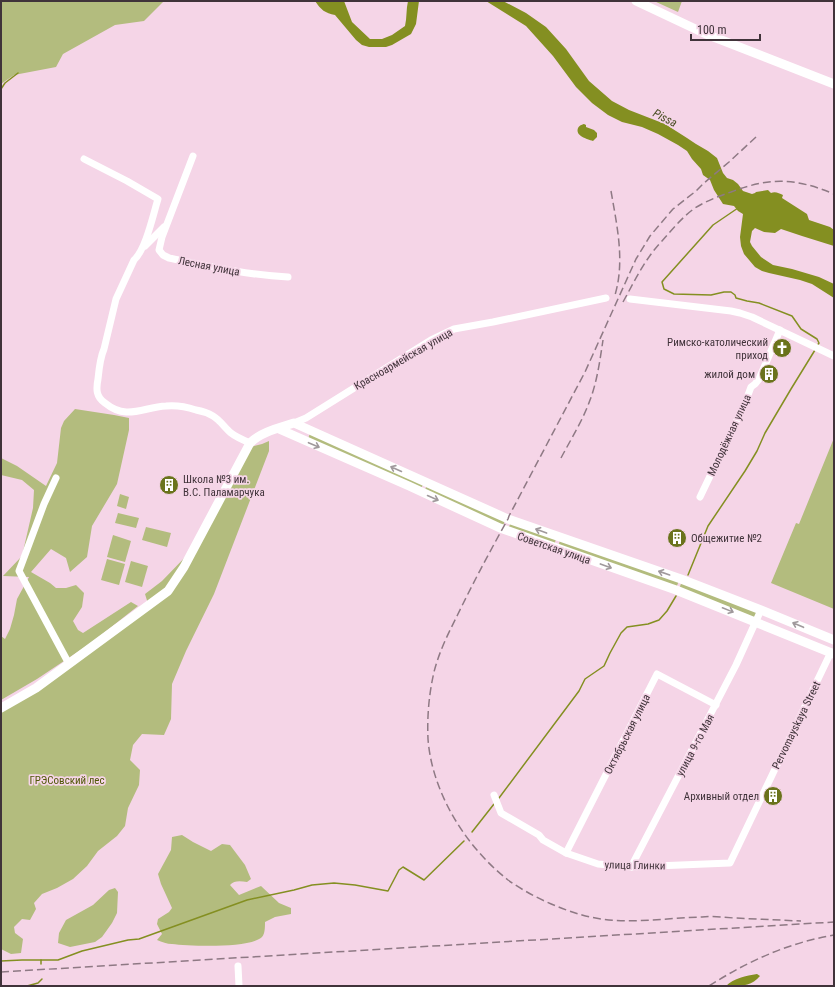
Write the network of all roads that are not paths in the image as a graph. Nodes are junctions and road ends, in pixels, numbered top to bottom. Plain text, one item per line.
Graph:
1 (636, 1) edge
2 (834, 84) edge
3 (193, 156) dead end
4 (84, 158) dead end
5 (167, 224) junction
6 (143, 247) junction
7 (159, 250) junction
8 (288, 277) dead end
9 (606, 298) dead end
10 (630, 299) dead end
11 (780, 330) junction
12 (834, 356) edge
13 (294, 423) junction
14 (279, 429) junction
15 (250, 443) junction
16 (56, 478) dead end
17 (700, 497) dead end
18 (558, 537) junction
19 (555, 548) junction
20 (681, 579) junction
21 (676, 590) junction
22 (762, 610) junction
23 (756, 622) junction
24 (834, 640) edge
25 (832, 653) edge
26 (69, 664) junction
27 (716, 704) junction
28 (1, 708) edge
29 (494, 795) dead end
30 (566, 853) junction
31 (730, 863) joint
32 (631, 867) junction
33 (238, 966) dead end
34 (239, 986) edge

1 - 2 main road
3 - 5 street
4 - 6 street
5 - 6 street
5 - 7 street
6 - 7 street, Лесная улица
6 - 15 street
7 - 8 street, Лесная улица
9 - 13 street, Красноармейская улица
10 - 11 street
11 - 12 street
11 - 17 street, Молодёжная улица
13 - 14 main road, Красноармейская улица
18 -> 13 main road, Советская улица
14 - 15 main road, Красноармейская улица
14 -> 19 main road, Советская улица
15 - 26 main road
16 - 26 street
18 - 19 street
20 -> 18 main road, Советская улица
19 -> 21 main road, Советская улица
20 - 21 street
20 - 22 main road, Советская улица
21 -> 23 main road, Советская улица
22 - 23 street, улица 9-го Мая
24 -> 22 main road, Советская улица
23 - 25 main road, Советская улица
23 - 27 street, улица 9-го Мая
25 - 31 street, Pervomayskaya Street
26 - 28 main road
27 - 30 street, Октябрьская улица
27 - 32 street, улица 9-го Мая
29 - 30 street, улица Глинки
30 - 32 street, улица Глинки
31 - 32 street, улица Глинки
33 - 34 street

